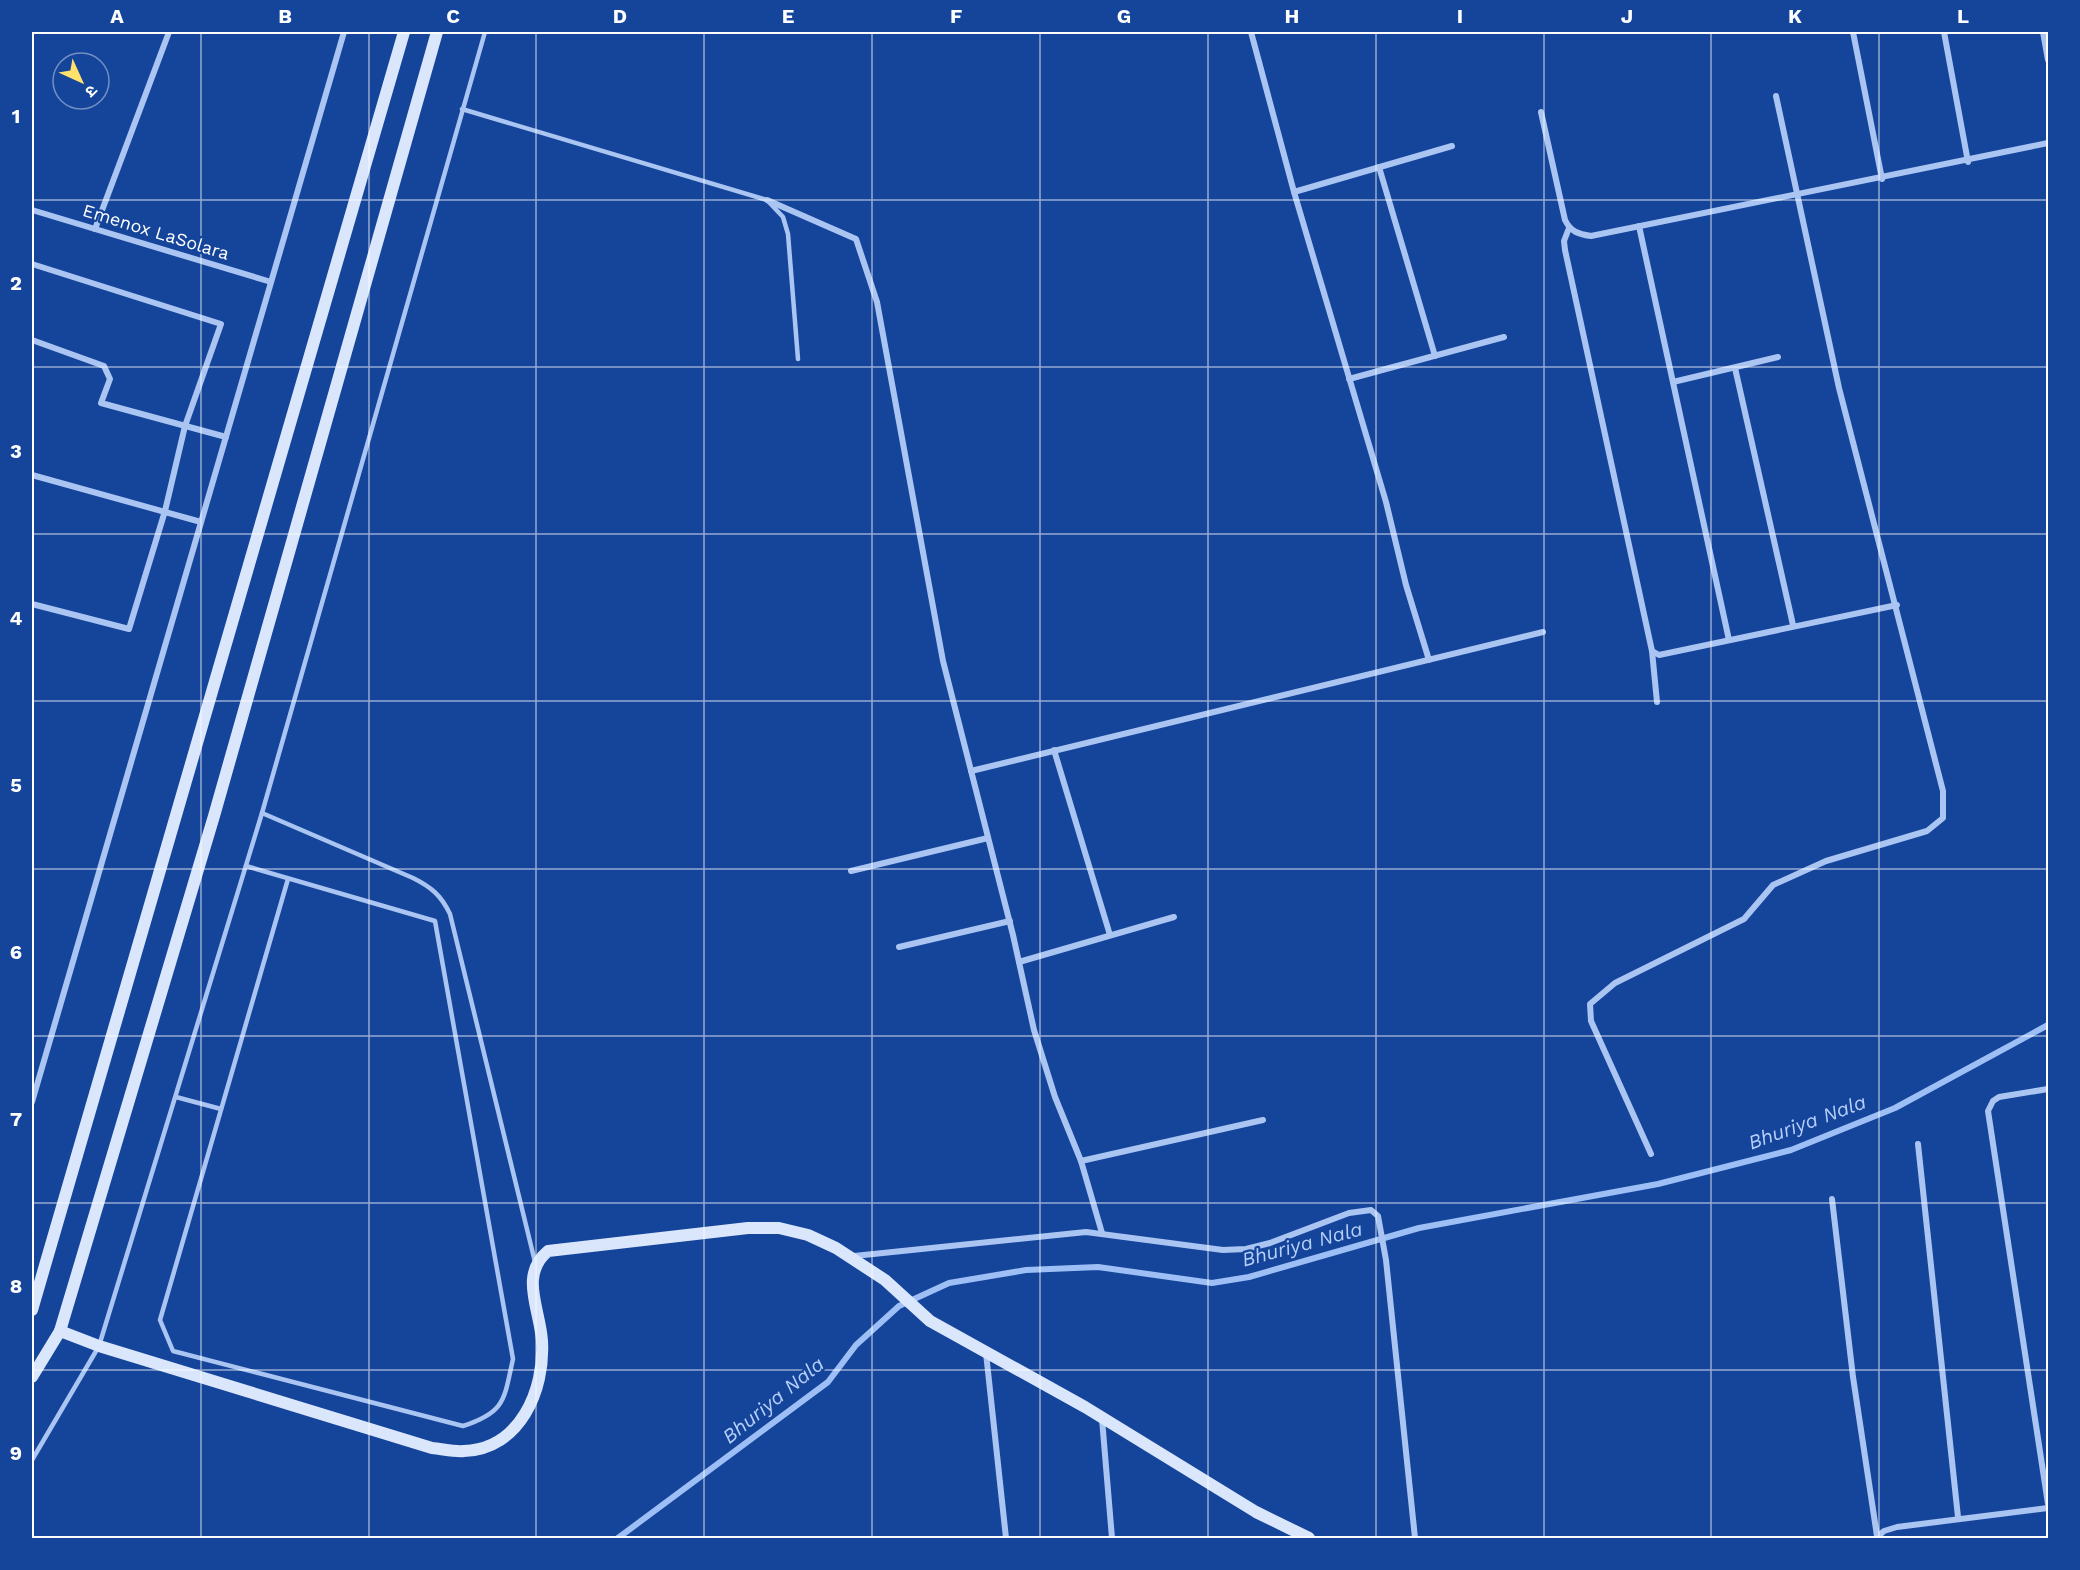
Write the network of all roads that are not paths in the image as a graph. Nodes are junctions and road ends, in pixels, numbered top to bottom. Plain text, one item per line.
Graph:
1 (169, 32) edge
2 (344, 32) edge
3 (404, 32) edge
4 (437, 32) edge
5 (485, 32) edge
6 (1251, 32) edge
7 (1853, 32) edge
8 (1944, 32) edge
9 (2043, 32) edge
10 (2049, 60) edge
11 (1776, 96) dead end
12 (462, 109) junction
13 (1541, 112) dead end
14 (2049, 144) edge
15 (1452, 146) dead end
16 (1968, 162) junction
17 (1378, 167) junction
18 (1882, 179) junction
19 (1294, 192) junction
20 (1797, 196) junction
21 (767, 200) junction
22 (32, 210) edge
23 (1639, 226) junction
24 (1569, 228) junction
25 (96, 229) junction
26 (32, 264) edge
27 (271, 282) junction
28 (1504, 337) dead end
29 (32, 340) edge
30 (1435, 356) junction
31 (1778, 357) dead end
32 (798, 359) dead end
33 (1735, 368) junction
34 (1349, 379) junction
35 (1673, 382) junction
36 (185, 426) junction
37 (225, 437) junction
38 (32, 475) edge
39 (165, 511) junction
40 (201, 522) junction
41 (32, 604) edge
42 (1897, 605) junction
43 (1793, 625) junction
44 (1543, 632) dead end
45 (1729, 640) junction
46 (1652, 651) junction
47 (1429, 660) junction
48 (1657, 702) dead end
49 (1054, 750) junction
50 (971, 771) junction
51 (262, 813) junction
52 (988, 838) junction
53 (246, 866) junction
54 (851, 871) dead end
55 (288, 879) junction
56 (1174, 916) dead end
57 (1010, 921) junction
58 (1110, 936) junction
59 (899, 947) dead end
60 (1019, 962) junction
61 (35, 1078) edge
62 (2049, 1089) edge
63 (176, 1097) junction
64 (32, 1102) edge
65 (221, 1109) junction
66 (1263, 1120) dead end
67 (1918, 1144) dead end
68 (1651, 1154) dead end
69 (1081, 1161) junction
70 (1832, 1199) dead end
71 (1102, 1233) junction
72 (850, 1257) junction
73 (536, 1262) junction
74 (32, 1310) edge
75 (60, 1331) junction
76 (99, 1346) junction
77 (986, 1352) junction
78 (32, 1377) edge
79 (1102, 1418) junction
80 (32, 1460) edge
81 (2049, 1506) edge
82 (1958, 1518) junction
83 (1877, 1537) edge
84 (1006, 1539) edge
85 (1112, 1539) edge
86 (1309, 1539) edge
87 (1415, 1539) edge

1 - 25 street
2 - 27 street
3 - 74 street
4 - 75 street
5 - 12 lane
6 - 19 street
7 - 18 street
8 - 16 street
9 - 10 street
11 - 20 street
12 - 21 lane
12 - 51 lane
13 - 24 street
14 - 16 street
15 - 17 street
16 - 18 street
17 - 19 street
17 - 30 street
18 - 20 street
19 - 34 street
20 - 23 street
20 - 42 street
21 - 32 lane
21 - 50 street
22 - 25 street, Emenox LaSolara
23 - 24 street
23 - 35 street
24 - 46 street
25 - 27 street, Emenox LaSolara
26 - 36 street
27 - 37 street
28 - 30 street
29 - 36 street
30 - 34 street
31 - 33 street
33 - 35 street
33 - 43 street
34 - 47 street
35 - 45 street
36 - 37 street
36 - 39 street
37 - 40 street
38 - 39 street
39 - 40 street
39 - 41 street
40 - 61 street
42 - 43 street
42 - 68 street
43 - 45 street
44 - 47 street
45 - 46 street
46 - 48 street
47 - 49 street
49 - 50 street
49 - 58 street
50 - 52 street
51 - 53 lane
51 - 73 lane
52 - 54 street
52 - 57 street
53 - 55 lane
53 - 63 lane
55 - 65 lane
55 - 65 lane
56 - 58 street
57 - 59 street
57 - 60 street
58 - 60 street
60 - 69 street
61 - 64 street
62 - 81 street
63 - 65 lane
63 - 76 lane
66 - 69 street
67 - 82 street
69 - 71 street
70 - 83 street
71 - 72 street
71 - 87 street
72 - 73 street
72 - 77 street
73 - 76 street
75 - 76 street
75 - 78 street
76 - 80 lane
77 - 79 street
77 - 84 street
79 - 85 street
79 - 86 street
81 - 82 street
82 - 83 street

